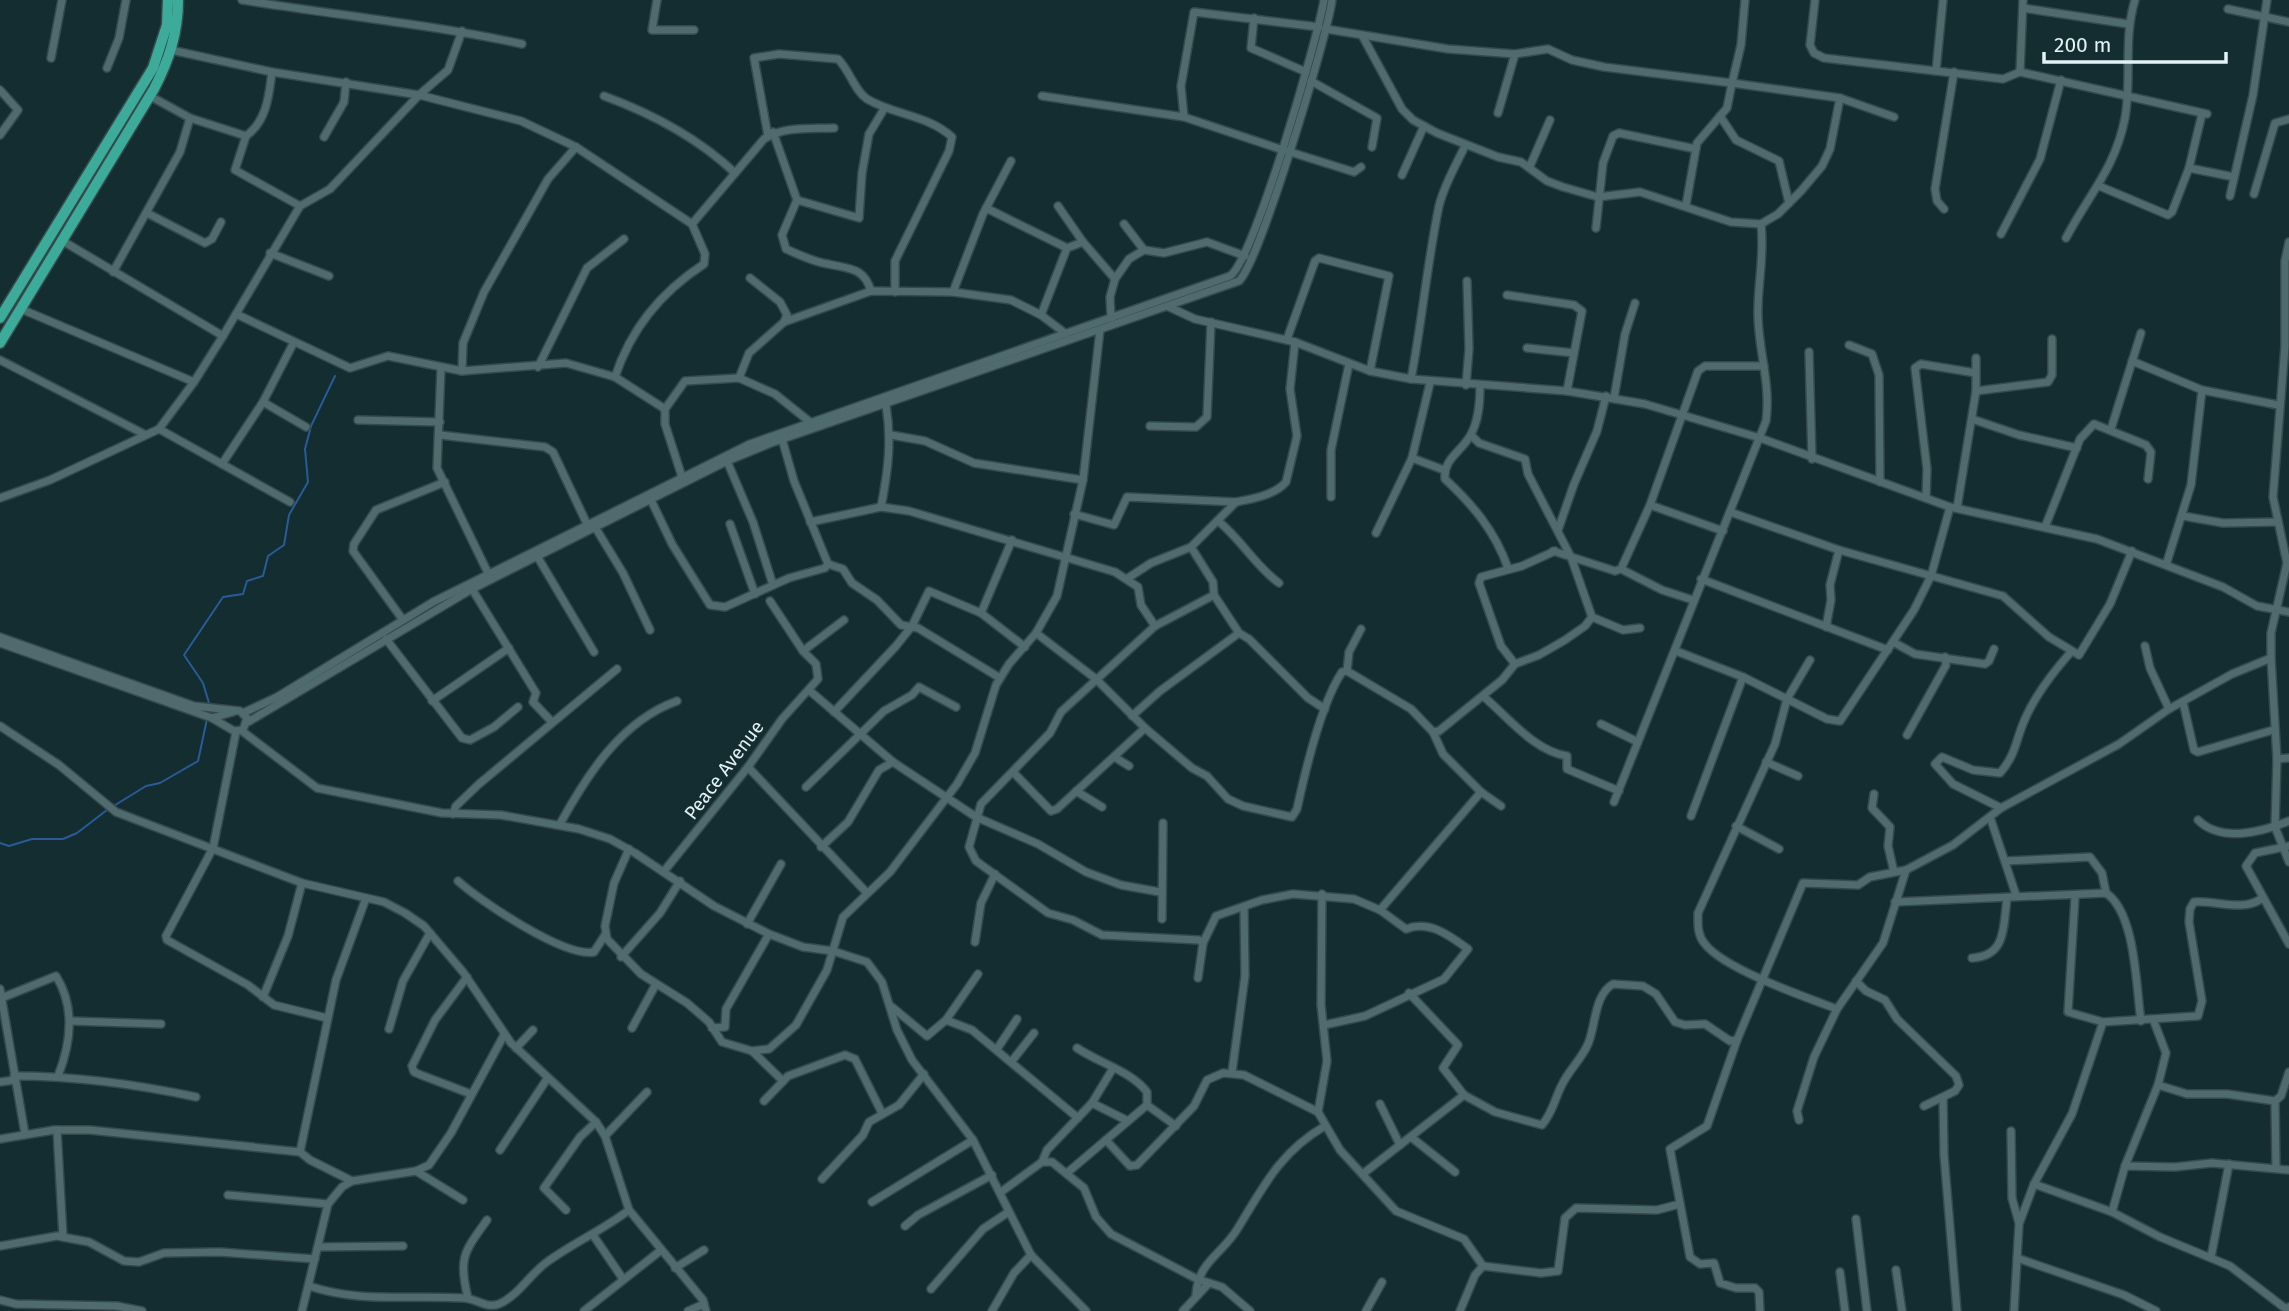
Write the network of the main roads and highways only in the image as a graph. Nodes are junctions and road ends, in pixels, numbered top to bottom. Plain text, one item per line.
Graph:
1 (168, 0) edge
2 (178, 0) edge
3 (59, 223) junction
4 (69, 229) junction
5 (0, 318) edge
6 (0, 343) edge

1 - 3 highway
2 - 4 highway
3 - 4 highway
3 - 5 highway
4 - 6 highway

